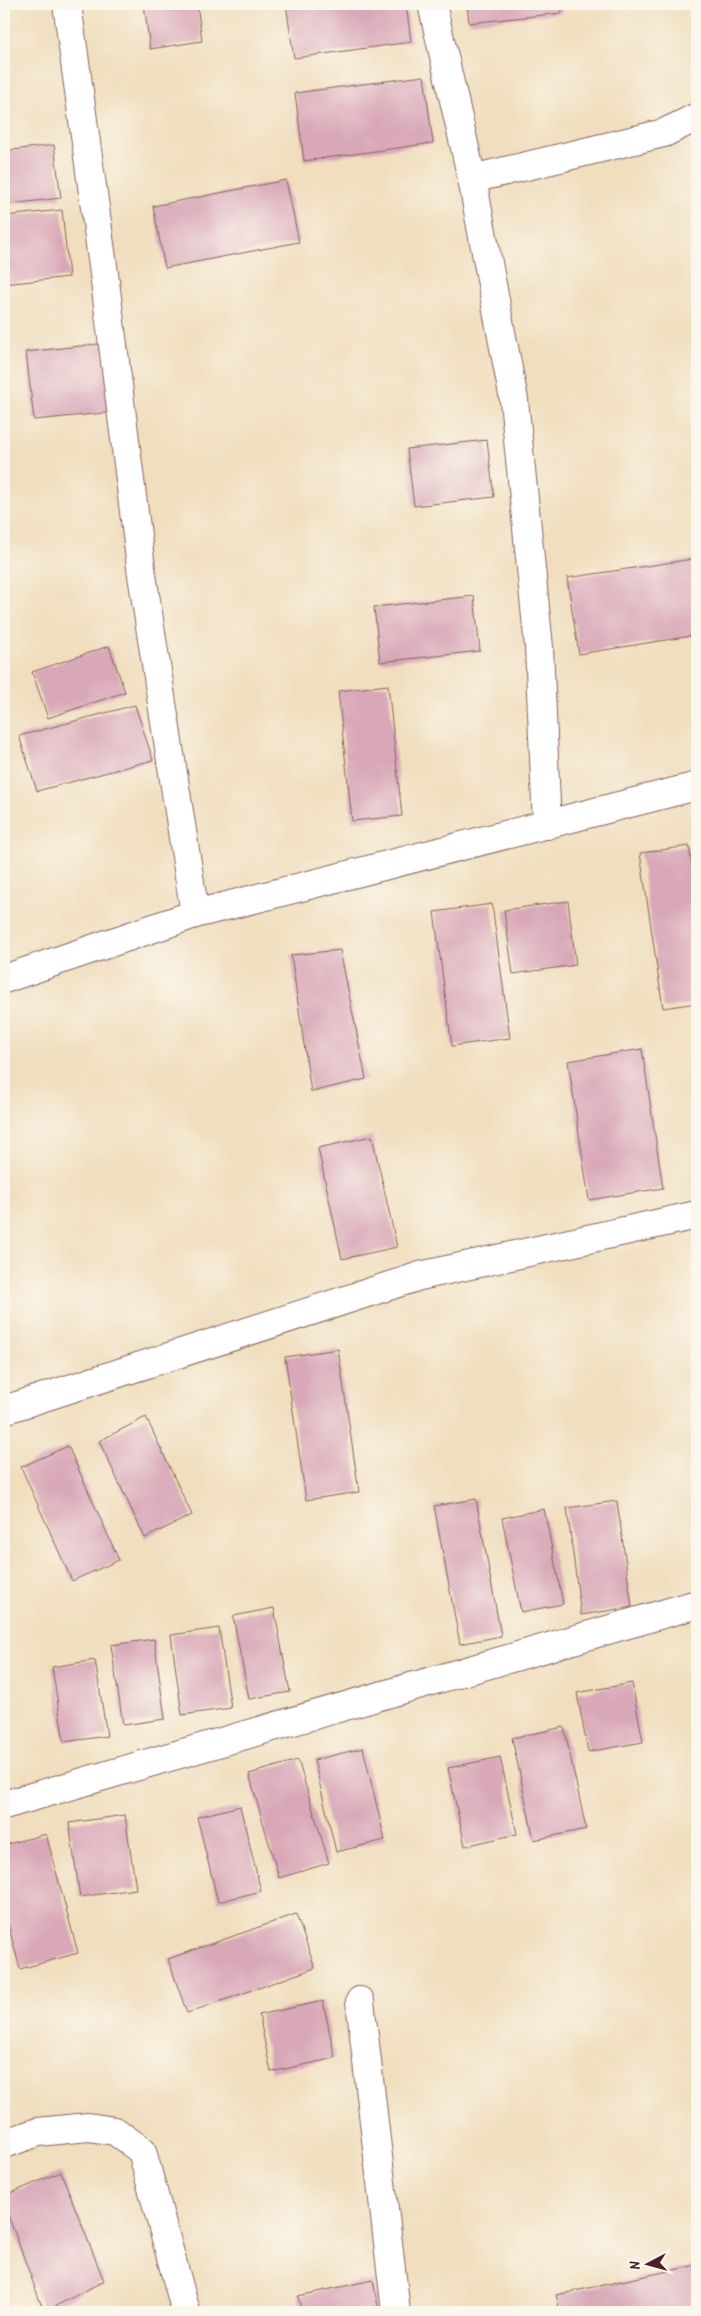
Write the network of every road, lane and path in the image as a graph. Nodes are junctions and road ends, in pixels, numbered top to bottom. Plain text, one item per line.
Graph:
1 (67, 4) edge
2 (432, 4) edge
3 (697, 117) edge
4 (472, 179) junction
5 (697, 786) edge
6 (547, 825) junction
7 (195, 914) junction
8 (4, 979) edge
9 (697, 1215) edge
10 (4, 1410) edge
11 (696, 1610) edge
12 (4, 1805) edge
13 (360, 2001) dead end
14 (4, 2144) edge
15 (186, 2312) edge
16 (396, 2312) edge

1 - 7 street
2 - 4 street
3 - 4 street
4 - 6 street
5 - 6 street
6 - 7 street
7 - 8 street
9 - 10 street
11 - 12 street
13 - 16 street
14 - 15 street

